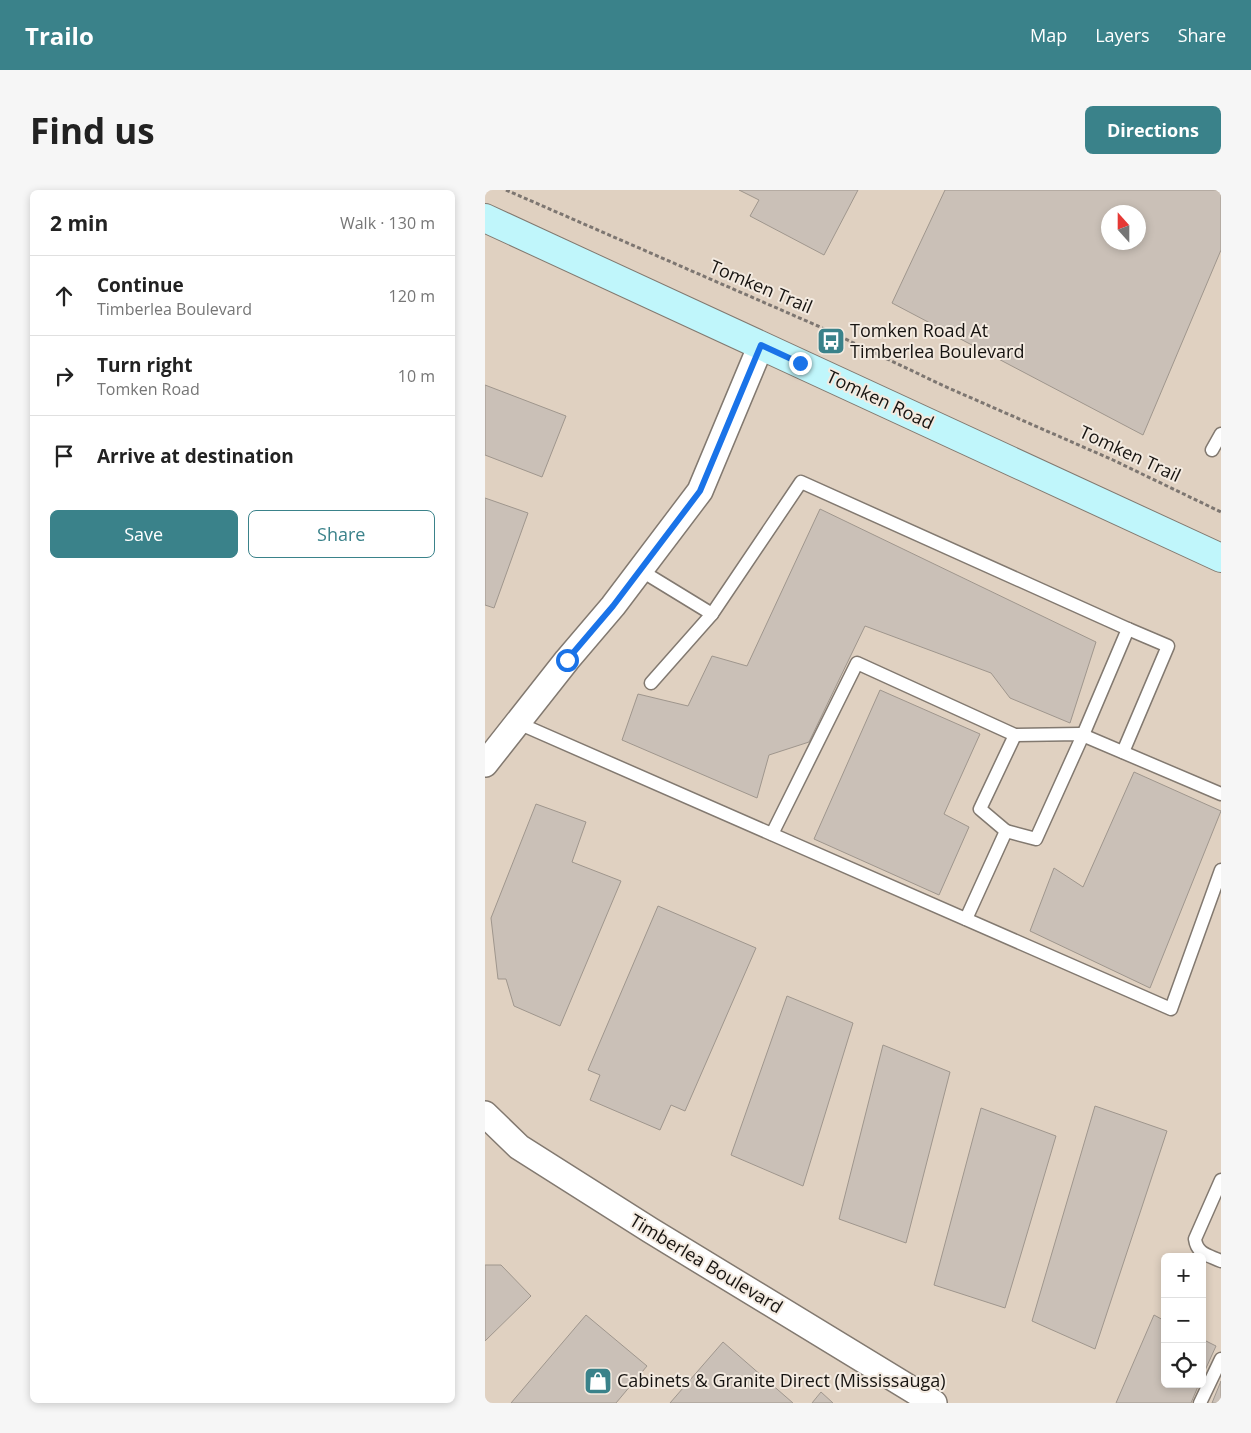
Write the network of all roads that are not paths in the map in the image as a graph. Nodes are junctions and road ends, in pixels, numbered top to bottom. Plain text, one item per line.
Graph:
1 (485, 218) edge
2 (761, 345) junction
3 (1221, 434) edge
4 (1212, 450) dead end
5 (1221, 558) edge
6 (640, 570) junction
7 (712, 614) junction
8 (1128, 629) junction
9 (651, 683) dead end
10 (518, 723) junction
11 (1015, 735) junction
12 (1083, 735) junction
13 (1123, 752) junction
14 (485, 764) edge
15 (1221, 794) edge
16 (1006, 831) junction
17 (772, 834) junction
18 (1221, 870) edge
19 (966, 919) junction
20 (485, 1114) edge
21 (1221, 1180) edge
22 (1221, 1261) edge
23 (1221, 1359) edge
24 (934, 1403) edge
25 (1201, 1403) edge

1 - 2 main road, Tomken Road
2 - 5 main road, Tomken Road
2 - 6 street
3 - 4 lane
6 - 7 lane
6 - 10 street
7 - 8 lane
7 - 9 lane
8 - 12 lane
8 - 13 lane
10 - 14 street
10 - 17 lane
11 - 12 lane
11 - 16 lane
11 - 17 lane
12 - 13 lane
12 - 16 lane
13 - 15 lane
16 - 19 lane
17 - 19 lane
18 - 19 lane
20 - 24 street, Timberlea Boulevard
21 - 22 lane
23 - 25 lane

